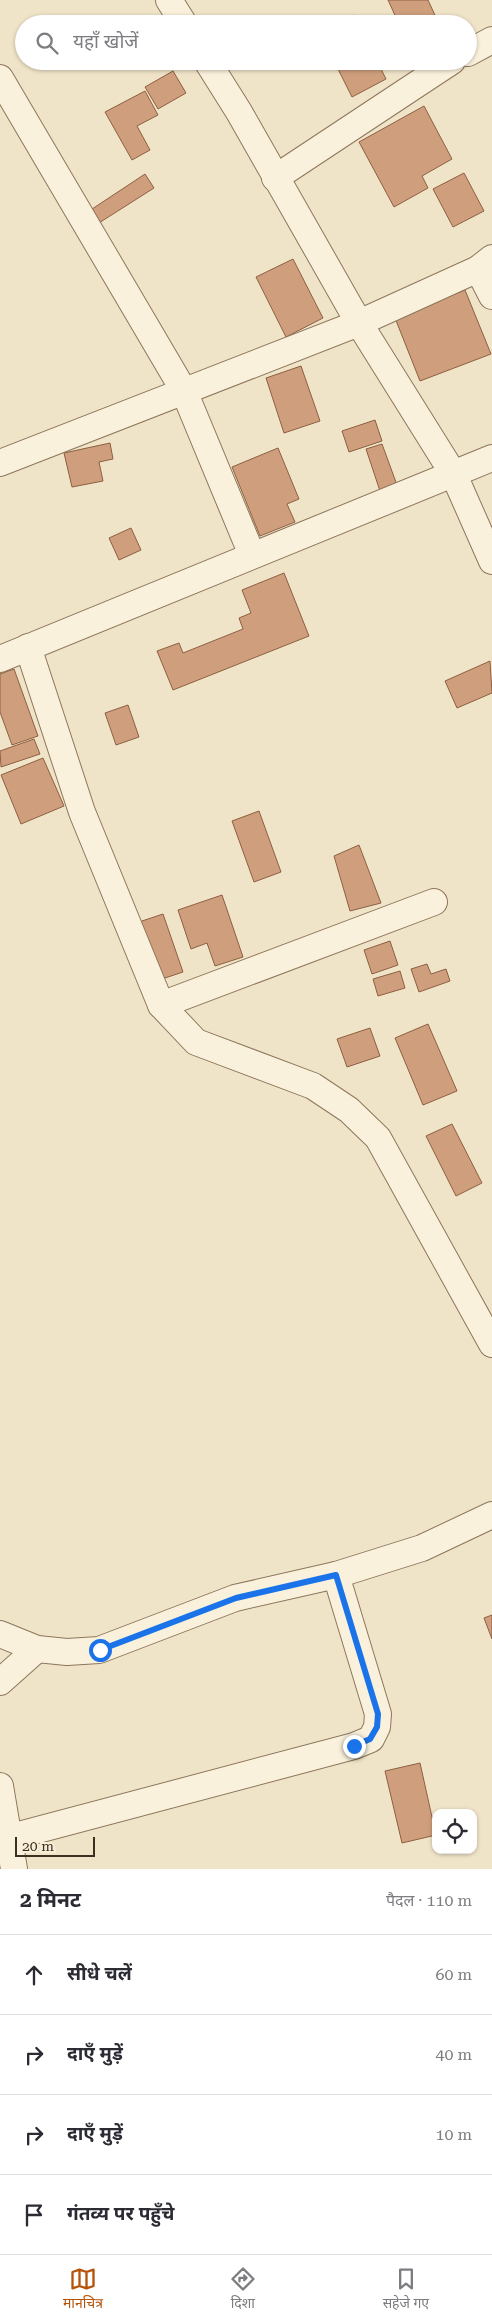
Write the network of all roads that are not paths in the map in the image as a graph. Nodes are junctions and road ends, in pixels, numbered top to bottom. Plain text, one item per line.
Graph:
1 (492, 40) edge
2 (477, 48) edge
3 (213, 70) edge
4 (438, 70) edge
5 (0, 78) edge
6 (275, 178) junction
7 (485, 264) edge
8 (492, 296) edge
9 (359, 324) junction
10 (184, 391) junction
11 (492, 458) edge
12 (0, 463) edge
13 (454, 474) junction
14 (252, 555) junction
15 (492, 561) edge
16 (28, 648) junction
17 (0, 659) edge
18 (434, 902) dead end
19 (161, 1005) junction
20 (492, 1344) edge
21 (492, 1515) edge
22 (336, 1575) junction
23 (0, 1634) edge
24 (36, 1649) junction
25 (0, 1682) edge
26 (0, 1786) edge
27 (4, 1839) edge
28 (14, 1869) edge

1 - 2 street
3 - 6 street
4 - 6 street
5 - 10 street
6 - 9 street
7 - 8 street
7 - 9 street
9 - 10 street
9 - 13 street
10 - 12 street
10 - 14 street
11 - 13 street
13 - 14 street
13 - 15 street
14 - 16 street
16 - 17 street
16 - 19 street
18 - 19 street
19 - 20 street
21 - 22 street
22 - 24 street
22 - 27 street
23 - 24 street
24 - 25 street
26 - 27 street
27 - 28 street

